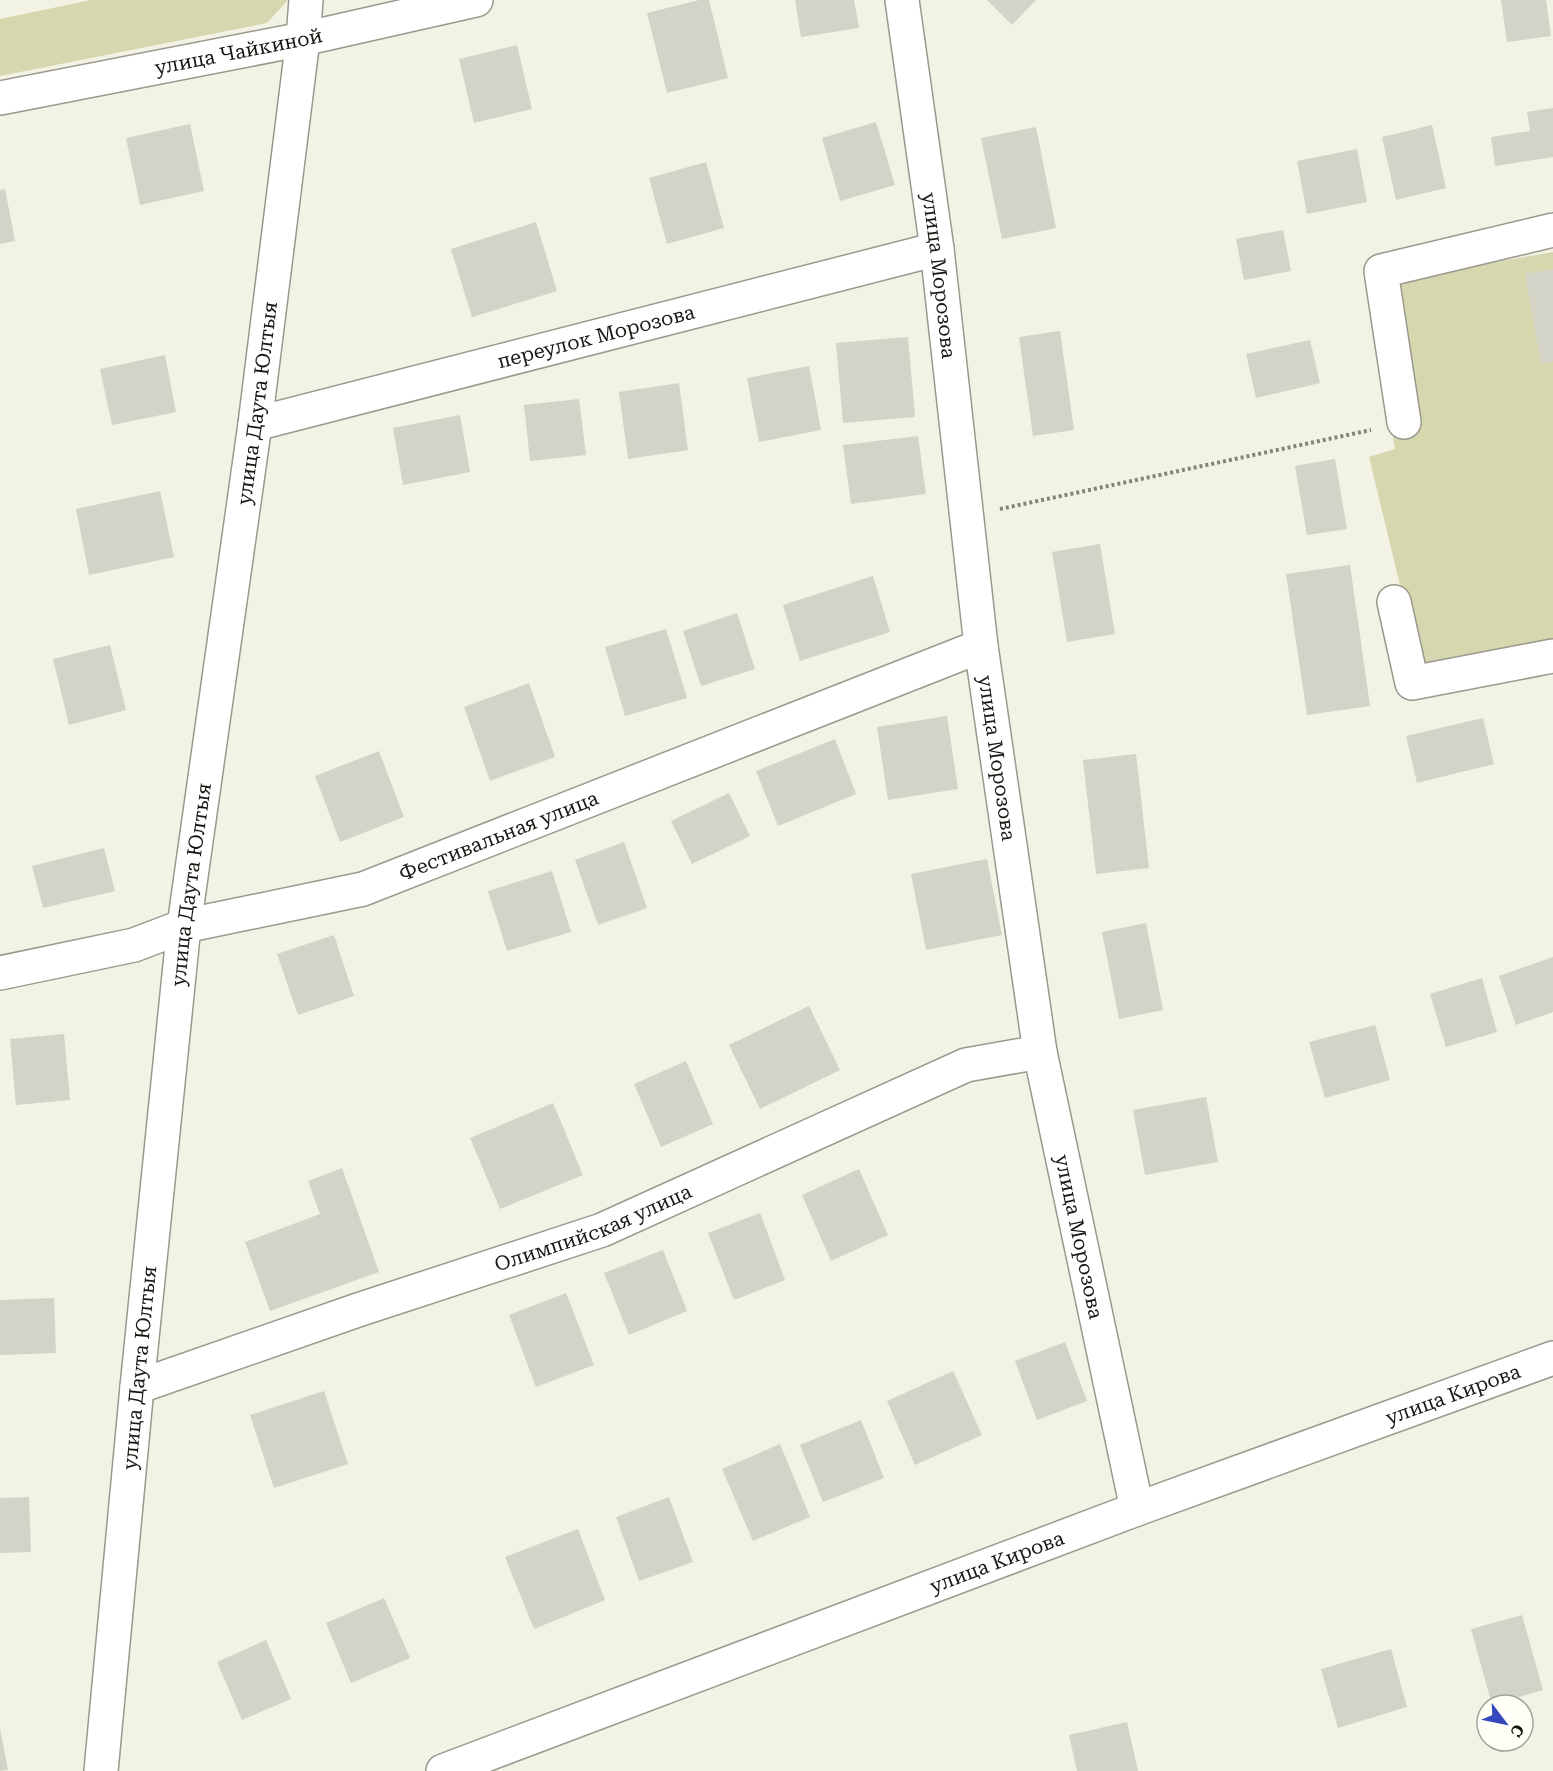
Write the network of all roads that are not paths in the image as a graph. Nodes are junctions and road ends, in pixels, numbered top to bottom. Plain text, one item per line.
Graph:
1 (306, 0) edge
2 (476, 0) edge
3 (902, 0) edge
4 (303, 39) junction
5 (0, 98) edge
6 (1553, 230) edge
7 (937, 249) junction
8 (1404, 422) road end
9 (255, 424) junction
10 (1394, 602) dead end
11 (981, 646) junction
12 (1553, 656) edge
13 (184, 926) junction
14 (0, 973) edge
15 (1040, 1052) junction
16 (1553, 1358) edge
17 (137, 1387) junction
18 (1137, 1509) junction
19 (101, 1771) edge
20 (443, 1771) edge

1 - 4 street, улица Даута Юлтыя
2 - 4 street, улица Чайкиной
3 - 7 street, улица Морозова
4 - 5 street, улица Чайкиной
4 - 9 street, улица Даута Юлтыя
6 - 8 street
7 - 9 street, переулок Морозова
7 - 11 street, улица Морозова
9 - 13 street, улица Даута Юлтыя
10 - 12 street
11 - 13 street, Фестивальная улица
11 - 15 street, улица Морозова
13 - 14 street, Фестивальная улица
13 - 17 street, улица Даута Юлтыя
15 - 17 street, Олимпийская улица
15 - 18 street, улица Морозова
16 - 18 street, улица Кирова
17 - 19 street, улица Даута Юлтыя
18 - 20 street, улица Кирова

